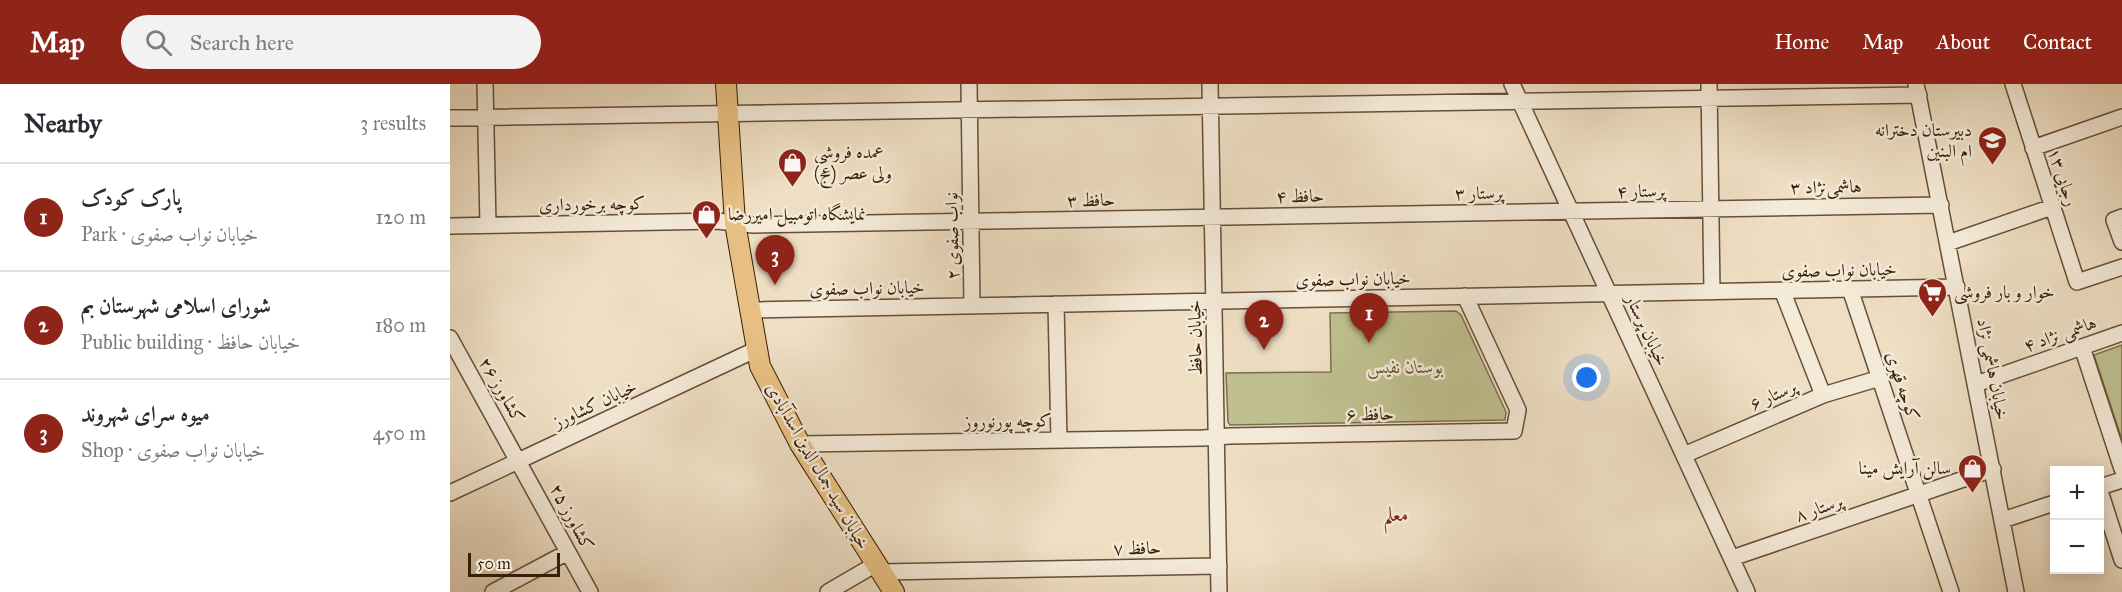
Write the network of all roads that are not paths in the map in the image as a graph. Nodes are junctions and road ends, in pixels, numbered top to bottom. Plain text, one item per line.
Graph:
1 (485, 84) edge
2 (726, 84) edge
3 (969, 84) edge
4 (1210, 84) edge
5 (1512, 84) edge
6 (2013, 84) edge
7 (1917, 90) edge
8 (1709, 91) edge
9 (1520, 102) junction
10 (1211, 107) junction
11 (969, 111) junction
12 (728, 114) junction
13 (2122, 117) edge
14 (450, 118) edge
15 (486, 118) junction
16 (2033, 148) junction
17 (1941, 205) junction
18 (2052, 207) junction
19 (1711, 209) junction
20 (1571, 212) junction
21 (1388, 214) joint
22 (1212, 217) junction
23 (2122, 217) edge
24 (971, 221) junction
25 (735, 223) junction
26 (488, 225) junction
27 (450, 226) edge
28 (2122, 242) edge
29 (1948, 243) junction
30 (2122, 267) edge
31 (1957, 287) junction
32 (1850, 289) junction
33 (1782, 290) junction
34 (1712, 292) junction
35 (1609, 294) junction
36 (1465, 296) junction
37 (1214, 301) junction
38 (1056, 304) junction
39 (972, 306) junction
40 (750, 310) junction
41 (2122, 333) edge
42 (450, 338) edge
43 (2082, 347) junction
44 (757, 349) junction
45 (1880, 378) junction
46 (1976, 384) junction
47 (1823, 395) junction
48 (1217, 436) junction
49 (1059, 440) junction
50 (800, 444) junction
51 (1684, 455) junction
52 (519, 461) junction
53 (1993, 469) junction
54 (2122, 469) edge
55 (2122, 480) edge
56 (2104, 487) edge
57 (450, 493) edge
58 (1918, 494) junction
59 (2104, 502) edge
60 (2050, 505) edge
61 (2003, 520) junction
62 (568, 552) junction
63 (1732, 558) junction
64 (2122, 560) edge
65 (1219, 566) junction
66 (878, 568) junction
67 (2013, 591) edge
68 (493, 592) edge
69 (590, 592) edge
70 (828, 592) edge
71 (894, 592) edge
72 (1219, 592) edge
73 (1747, 592) edge
74 (1951, 592) edge

1 - 15 street
2 - 12 main road, خیابان سید جمال الدین اسدآبادی
3 - 11 street, نواب صفوی ۲
4 - 10 street, خیابان حافظ
5 - 9 street, خیابان پرستار
6 - 16 street, رجایی ۱۳
7 - 8 street
7 - 17 street, خیابان هاشمی نژاد
8 - 9 street
8 - 19 street
9 - 10 street
9 - 20 street, خیابان پرستار
10 - 11 street
10 - 22 street, خیابان حافظ
11 - 12 street
11 - 24 street, نواب صفوی ۲
12 - 15 street
12 - 25 main road, خیابان سید جمال الدین اسدآبادی
13 - 16 street
14 - 15 street
15 - 26 street
16 - 18 street, رجایی ۱۳
17 - 19 street, هاشمی‌نژاد ۳
17 - 29 street, خیابان هاشمی نژاد
18 - 29 street
18 - 30 street, رجایی ۱۳
19 - 20 street, پرستار ۴
19 - 34 street
20 - 21 street, پرستار ۳
20 - 35 street, خیابان پرستار
21 - 22 street, حافظ ۴
22 - 24 street, حافظ ۳
22 - 37 street, خیابان حافظ
23 - 28 street
24 - 25 street, حافظ ۳
24 - 39 street, نواب صفوی ۲
25 - 26 street, کوچه برخورداری
25 - 40 main road, خیابان سید جمال الدین اسدآبادی
26 - 27 street, کوچه برخورداری
29 - 31 street, خیابان هاشمی نژاد
31 - 32 street, خیابان نواب صفوی
31 - 46 street, خیابان هاشمی نژاد
32 - 33 street, خیابان نواب صفوی
32 - 45 street, کوچه قهری
33 - 34 street, خیابان نواب صفوی
33 - 47 street
34 - 35 street, خیابان نواب صفوی
35 - 36 street, خیابان نواب صفوی
35 - 51 street, خیابان پرستار
36 - 37 street, خیابان نواب صفوی
36 - 48 street, حافظ ۶
37 - 38 street, خیابان نواب صفوی
37 - 48 street, خیابان حافظ
38 - 39 street, خیابان نواب صفوی
38 - 49 street
39 - 40 street, خیابان نواب صفوی
40 - 44 main road, خیابان سید جمال الدین اسدآبادی
41 - 43 street, هاشمی نژاد ۴
42 - 52 street, کشاورز ۲۶
43 - 46 street, هاشمی نژاد ۴
43 - 54 street
44 - 50 main road, خیابان سید جمال الدین اسدآبادی
44 - 52 street, خیابان کشاورز
45 - 47 street, پرستار ۶
45 - 58 street, کوچه قهری
46 - 53 street, خیابان هاشمی نژاد
47 - 51 street, پرستار ۶
48 - 49 street, کوچه پورنوروز
48 - 65 street, خیابان حافظ
49 - 50 street, کوچه پورنوروز
50 - 66 main road, خیابان سید جمال الدین اسدآبادی
51 - 63 street, خیابان پرستار
52 - 57 street, خیابان کشاورز
52 - 62 street, کشاورز ۲۵
53 - 58 street, پرستار ۸
53 - 61 street, خیابان هاشمی نژاد
55 - 56 street
58 - 63 street, پرستار ۸
58 - 74 street, کوچه قهری
59 - 64 street
60 - 61 street
61 - 67 street, خیابان هاشمی نژاد
62 - 68 street
62 - 69 street, کشاورز ۲۵
63 - 73 street, خیابان پرستار
65 - 66 street, حافظ ۷
65 - 72 street, خیابان حافظ
66 - 70 street
66 - 71 main road, خیابان سید جمال الدین اسدآبادی

